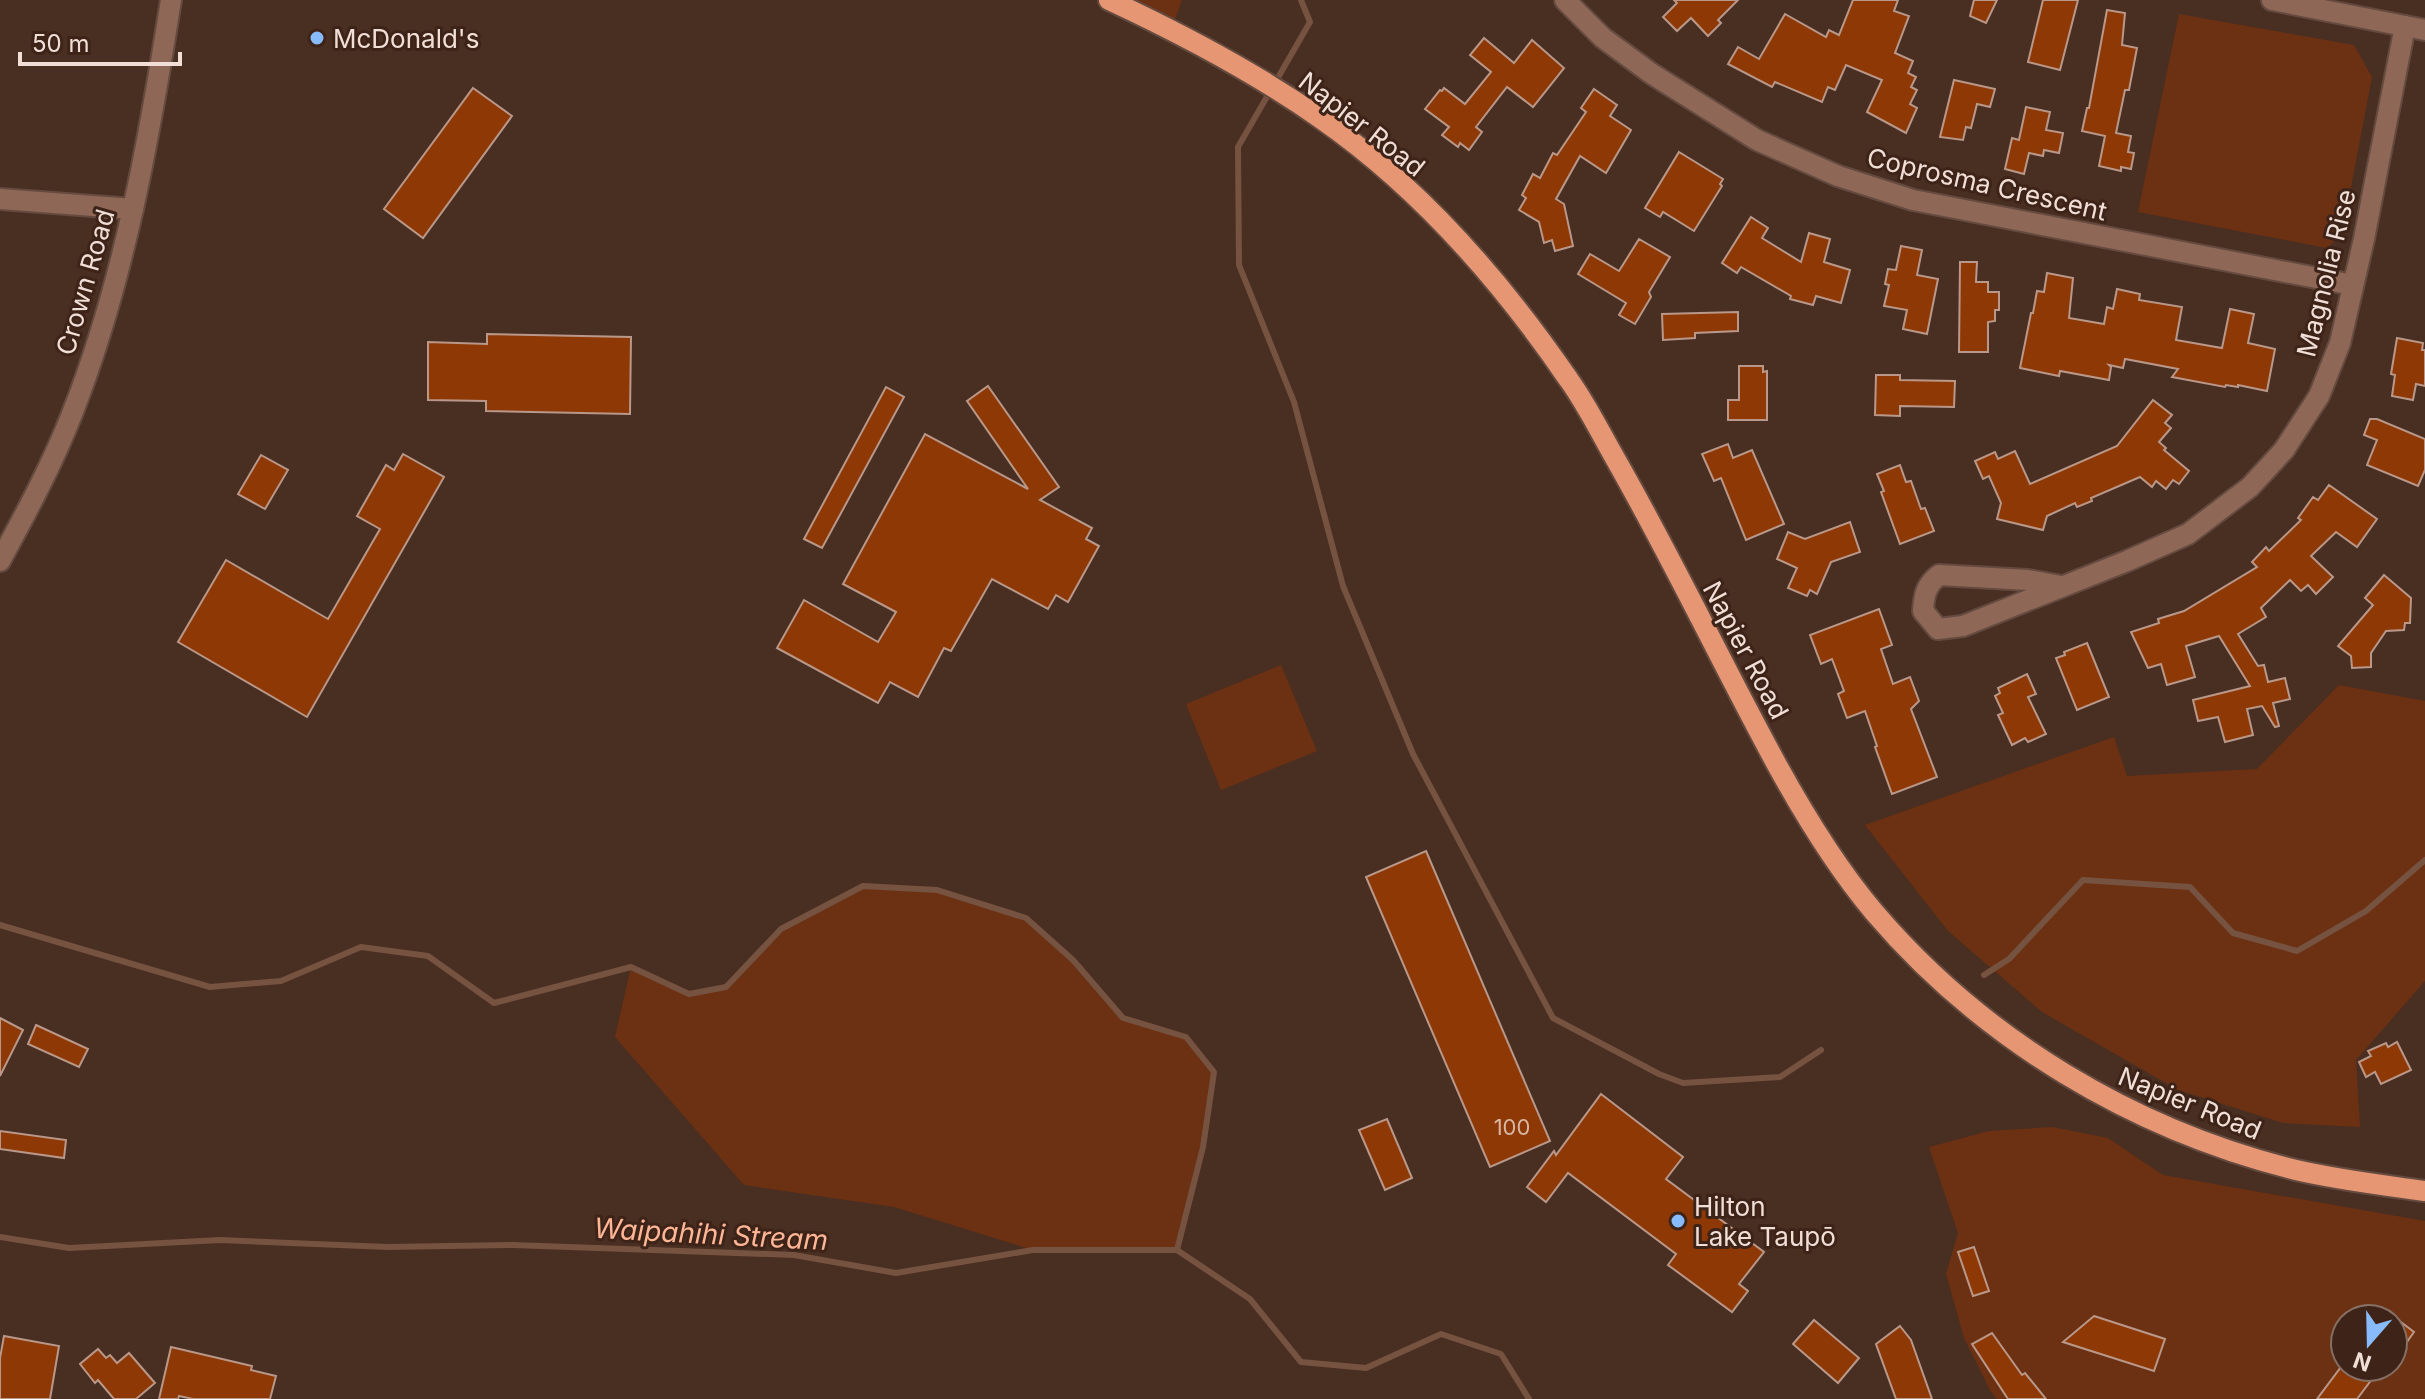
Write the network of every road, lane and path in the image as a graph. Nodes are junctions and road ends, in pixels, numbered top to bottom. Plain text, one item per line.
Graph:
1 (171, 0) edge
2 (1109, 0) edge
3 (1565, 0) edge
4 (2272, 0) edge
5 (2415, 28) edge
6 (0, 199) edge
7 (133, 209) junction
8 (2353, 285) junction
9 (0, 561) edge
10 (2061, 586) junction
11 (2425, 1191) edge

1 - 7 street, Crown Road
2 - 11 main road, Napier Road
3 - 8 street, Coprosma Crescent
4 - 5 street
5 - 8 street, Magnolia Rise
6 - 7 street
7 - 9 street, Crown Road
8 - 10 street, Magnolia Rise
10 - 10 street, Magnolia Rise

